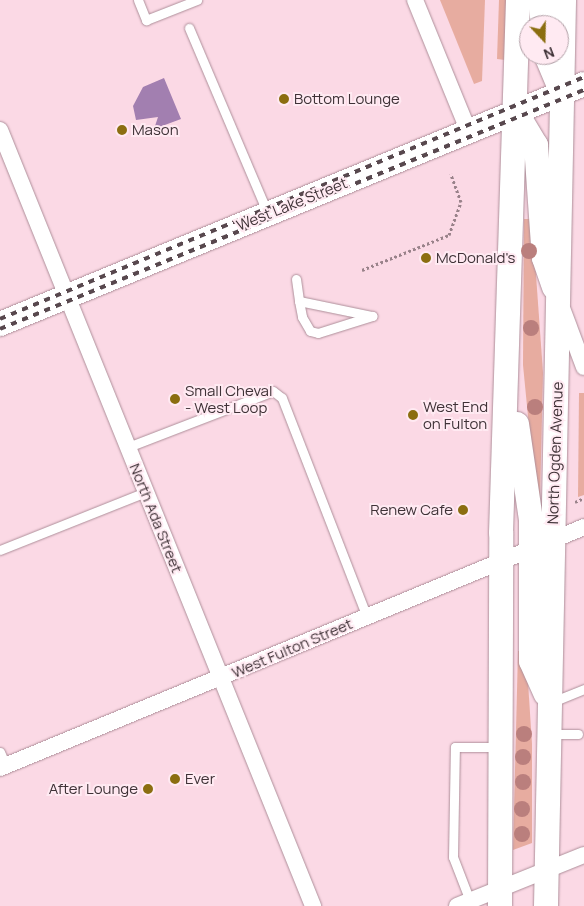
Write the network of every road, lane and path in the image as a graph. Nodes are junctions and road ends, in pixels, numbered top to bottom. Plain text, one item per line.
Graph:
1 (138, 0) edge
2 (197, 0) edge
3 (415, 0) edge
4 (518, 0) edge
5 (540, 0) edge
6 (564, 0) edge
7 (542, 15) edge
8 (189, 28) dead end
9 (550, 65) edge
10 (584, 84) edge
11 (562, 93) junction
12 (516, 112) junction
13 (0, 130) edge
14 (469, 132) junction
15 (451, 174) dead end
16 (268, 214) junction
17 (362, 270) dead end
18 (296, 279) dead end
19 (67, 297) junction
20 (299, 301) junction
21 (561, 305) junction
22 (0, 324) edge
23 (508, 366) junction
24 (584, 367) edge
25 (128, 447) junction
26 (146, 492) junction
27 (584, 527) edge
28 (542, 545) junction
29 (0, 550) edge
30 (501, 562) junction
31 (367, 617) junction
32 (221, 678) junction
33 (584, 689) edge
34 (550, 702) junction
35 (549, 734) junction
36 (578, 734) dead end
37 (501, 747) junction
38 (2, 762) edge
39 (584, 854) edge
40 (548, 869) junction
41 (500, 897) edge
42 (464, 904) edge
43 (313, 906) edge
44 (546, 906) edge

1 - 2 lane
3 - 14 street
4 - 12 main road
5 - 7 main road
6 - 11 main road, North Ogden Avenue
8 - 16 lane
9 - 11 main road
10 - 11 main road, West Lake Street
11 - 12 main road, West Lake Street
11 - 21 main road, North Ogden Avenue
12 - 14 main road, West Lake Street
12 - 21 main road
12 - 23 main road
13 - 19 street, North Ada Street
14 - 16 main road, West Lake Street
15 - 17 path
16 - 19 main road, West Lake Street
18 - 20 lane
19 - 22 main road, West Lake Street
19 - 25 street, North Ada Street
20 - 20 lane
21 - 24 street
21 - 28 main road, North Ogden Avenue
23 - 28 main road
23 - 30 main road
25 - 26 street, North Ada Street
25 - 31 lane
26 - 29 lane
26 - 32 street, North Ada Street
27 - 28 street, West Fulton Street
28 - 30 street, West Fulton Street
28 - 34 main road, North Ogden Avenue
30 - 31 street, West Fulton Street
30 - 37 main road
31 - 32 street, West Fulton Street
32 - 38 street, West Fulton Street
32 - 43 street, North Ada Street
33 - 34 lane
34 - 35 main road, North Ogden Avenue
35 - 36 lane
35 - 40 main road, North Ogden Avenue
37 - 41 main road
37 - 42 lane
39 - 40 street
40 - 41 street
40 - 44 main road, North Ogden Avenue
41 - 42 street

